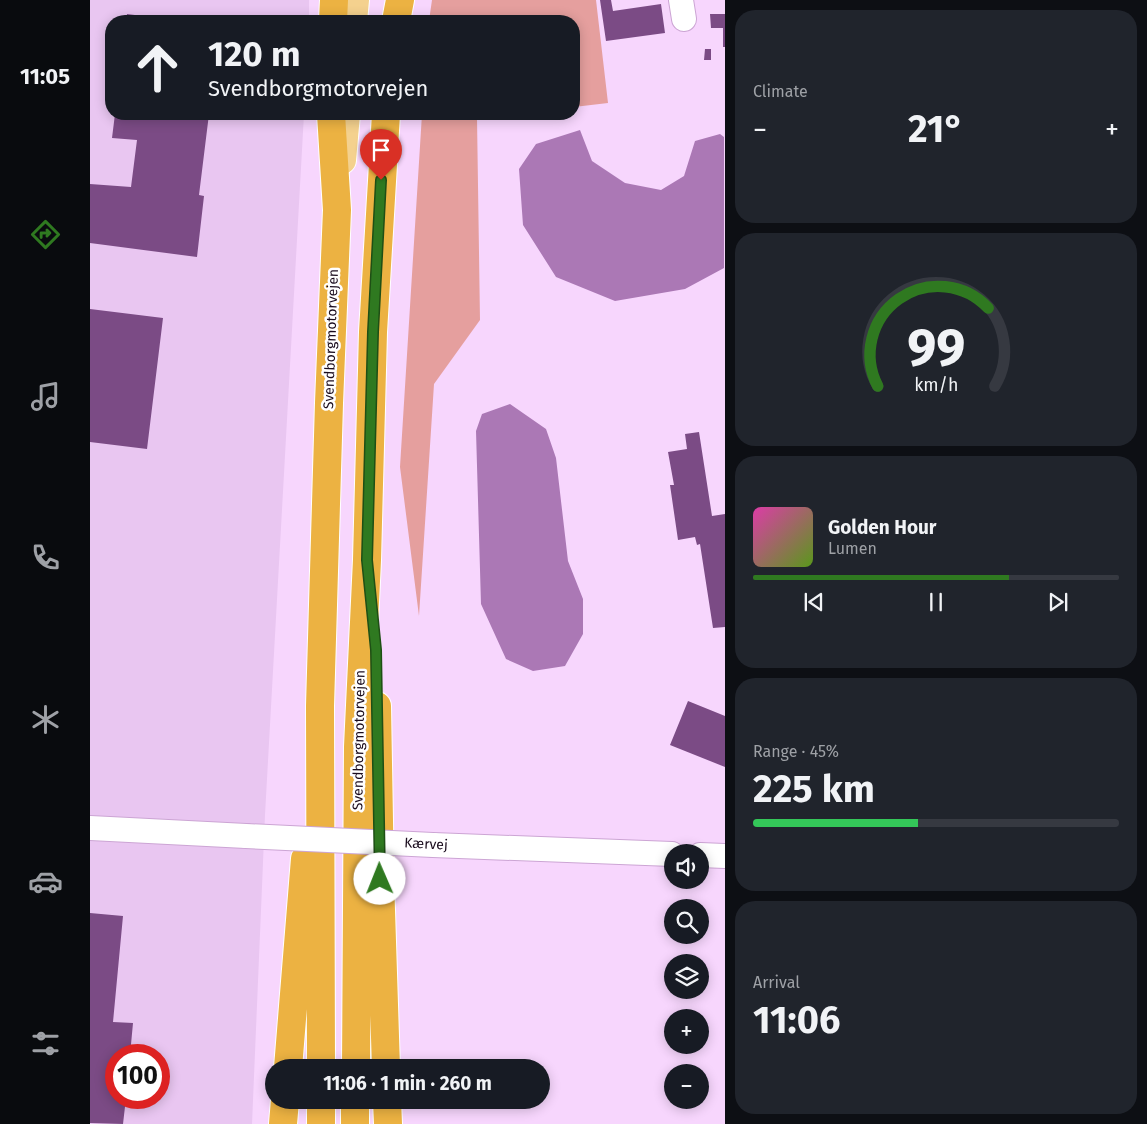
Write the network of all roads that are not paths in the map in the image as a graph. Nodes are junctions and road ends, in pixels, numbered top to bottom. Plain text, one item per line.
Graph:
1 (334, 0) edge
2 (355, 0) edge
3 (391, 0) edge
4 (400, 0) edge
5 (333, 15) edge
6 (354, 15) edge
7 (391, 15) edge
8 (397, 15) edge
9 (332, 120) edge
10 (345, 120) edge
11 (386, 120) edge
12 (337, 210) junction
13 (367, 560) junction
14 (320, 706) junction
15 (90, 828) edge
16 (664, 854) edge
17 (709, 855) edge
18 (724, 856) edge
19 (295, 997) junction
20 (289, 1059) edge
21 (293, 1059) edge
22 (322, 1059) edge
23 (356, 1059) edge
24 (386, 1059) edge
25 (284, 1109) edge
26 (292, 1109) edge
27 (322, 1109) edge
28 (356, 1109) edge
29 (388, 1109) edge
30 (283, 1124) edge
31 (292, 1124) edge
32 (322, 1124) edge
33 (355, 1124) edge
34 (388, 1124) edge

1 - 5 highway
2 - 6 main road
3 - 7 main road
4 - 8 highway
9 - 12 highway, Svendborgmotorvejen
10 - 12 main road
11 - 13 highway, Svendborgmotorvejen
12 - 14 highway, Svendborgmotorvejen
13 - 23 highway, Svendborgmotorvejen
13 - 24 highway
14 - 19 highway
14 - 22 highway, Svendborgmotorvejen
15 - 16 street, Kærvej, bridge
17 - 18 street
19 - 20 highway
19 - 21 highway
25 - 30 highway
26 - 31 highway
27 - 32 highway
28 - 33 highway
29 - 34 highway

